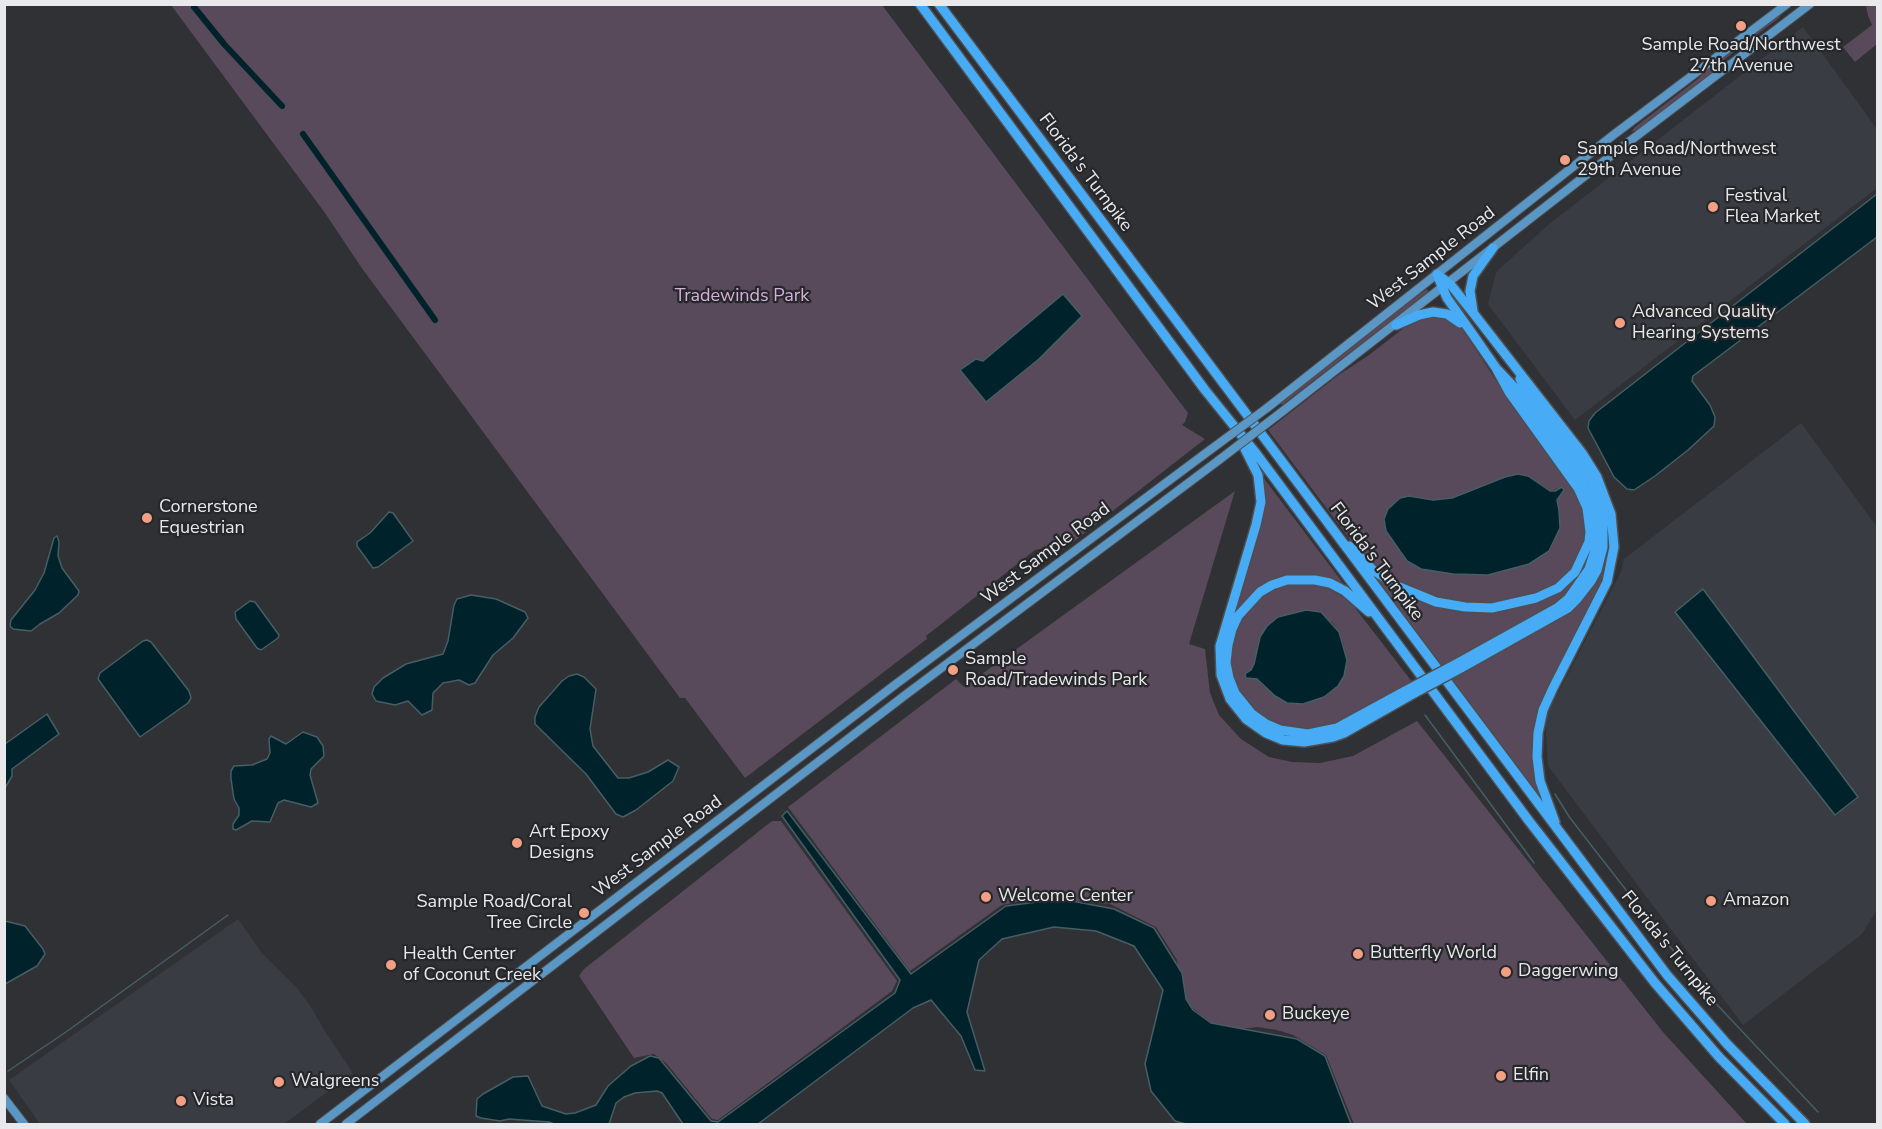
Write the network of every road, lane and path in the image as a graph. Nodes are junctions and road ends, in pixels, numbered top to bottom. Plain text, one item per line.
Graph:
1 (920, 4) edge
2 (939, 4) edge
3 (1787, 4) edge
4 (1810, 4) edge
5 (1616, 132) junction
6 (1626, 144) junction
7 (1493, 248) junction
8 (1437, 274) junction
9 (1445, 286) junction
10 (1474, 314) junction
11 (1396, 325) junction
12 (1468, 329) junction
13 (1511, 363) junction
14 (1497, 368) junction
15 (1230, 422) junction
16 (1330, 528) junction
17 (1383, 626) junction
18 (1459, 665) junction
19 (1407, 694) junction
20 (1562, 838) junction
21 (4, 1098) edge
22 (24, 1125) edge
23 (320, 1125) edge
24 (346, 1125) edge
25 (1785, 1125) edge
26 (1804, 1125) edge

1 - 15 highway, Florida's Turnpike
2 - 16 highway, Florida's Turnpike
3 - 5 main road, West Sample Road
4 - 6 main road, West Sample Road
5 - 6 main road
5 - 8 main road, West Sample Road
6 - 7 main road, West Sample Road
7 - 9 main road, West Sample Road
7 - 10 highway
8 - 9 highway
8 - 23 main road, West Sample Road, bridge
9 - 10 highway
9 - 11 main road, West Sample Road
9 - 12 highway
10 - 13 highway
11 - 12 highway
11 - 24 main road, West Sample Road, bridge
12 - 14 highway
13 - 18 highway
13 - 20 highway
14 - 16 highway
14 - 18 highway
15 - 17 highway, Florida's Turnpike
15 - 19 highway
16 - 20 highway, Florida's Turnpike
17 - 19 highway
17 - 25 highway, Florida's Turnpike
18 - 19 highway, bridge
20 - 26 highway, Florida's Turnpike
21 - 22 main road

